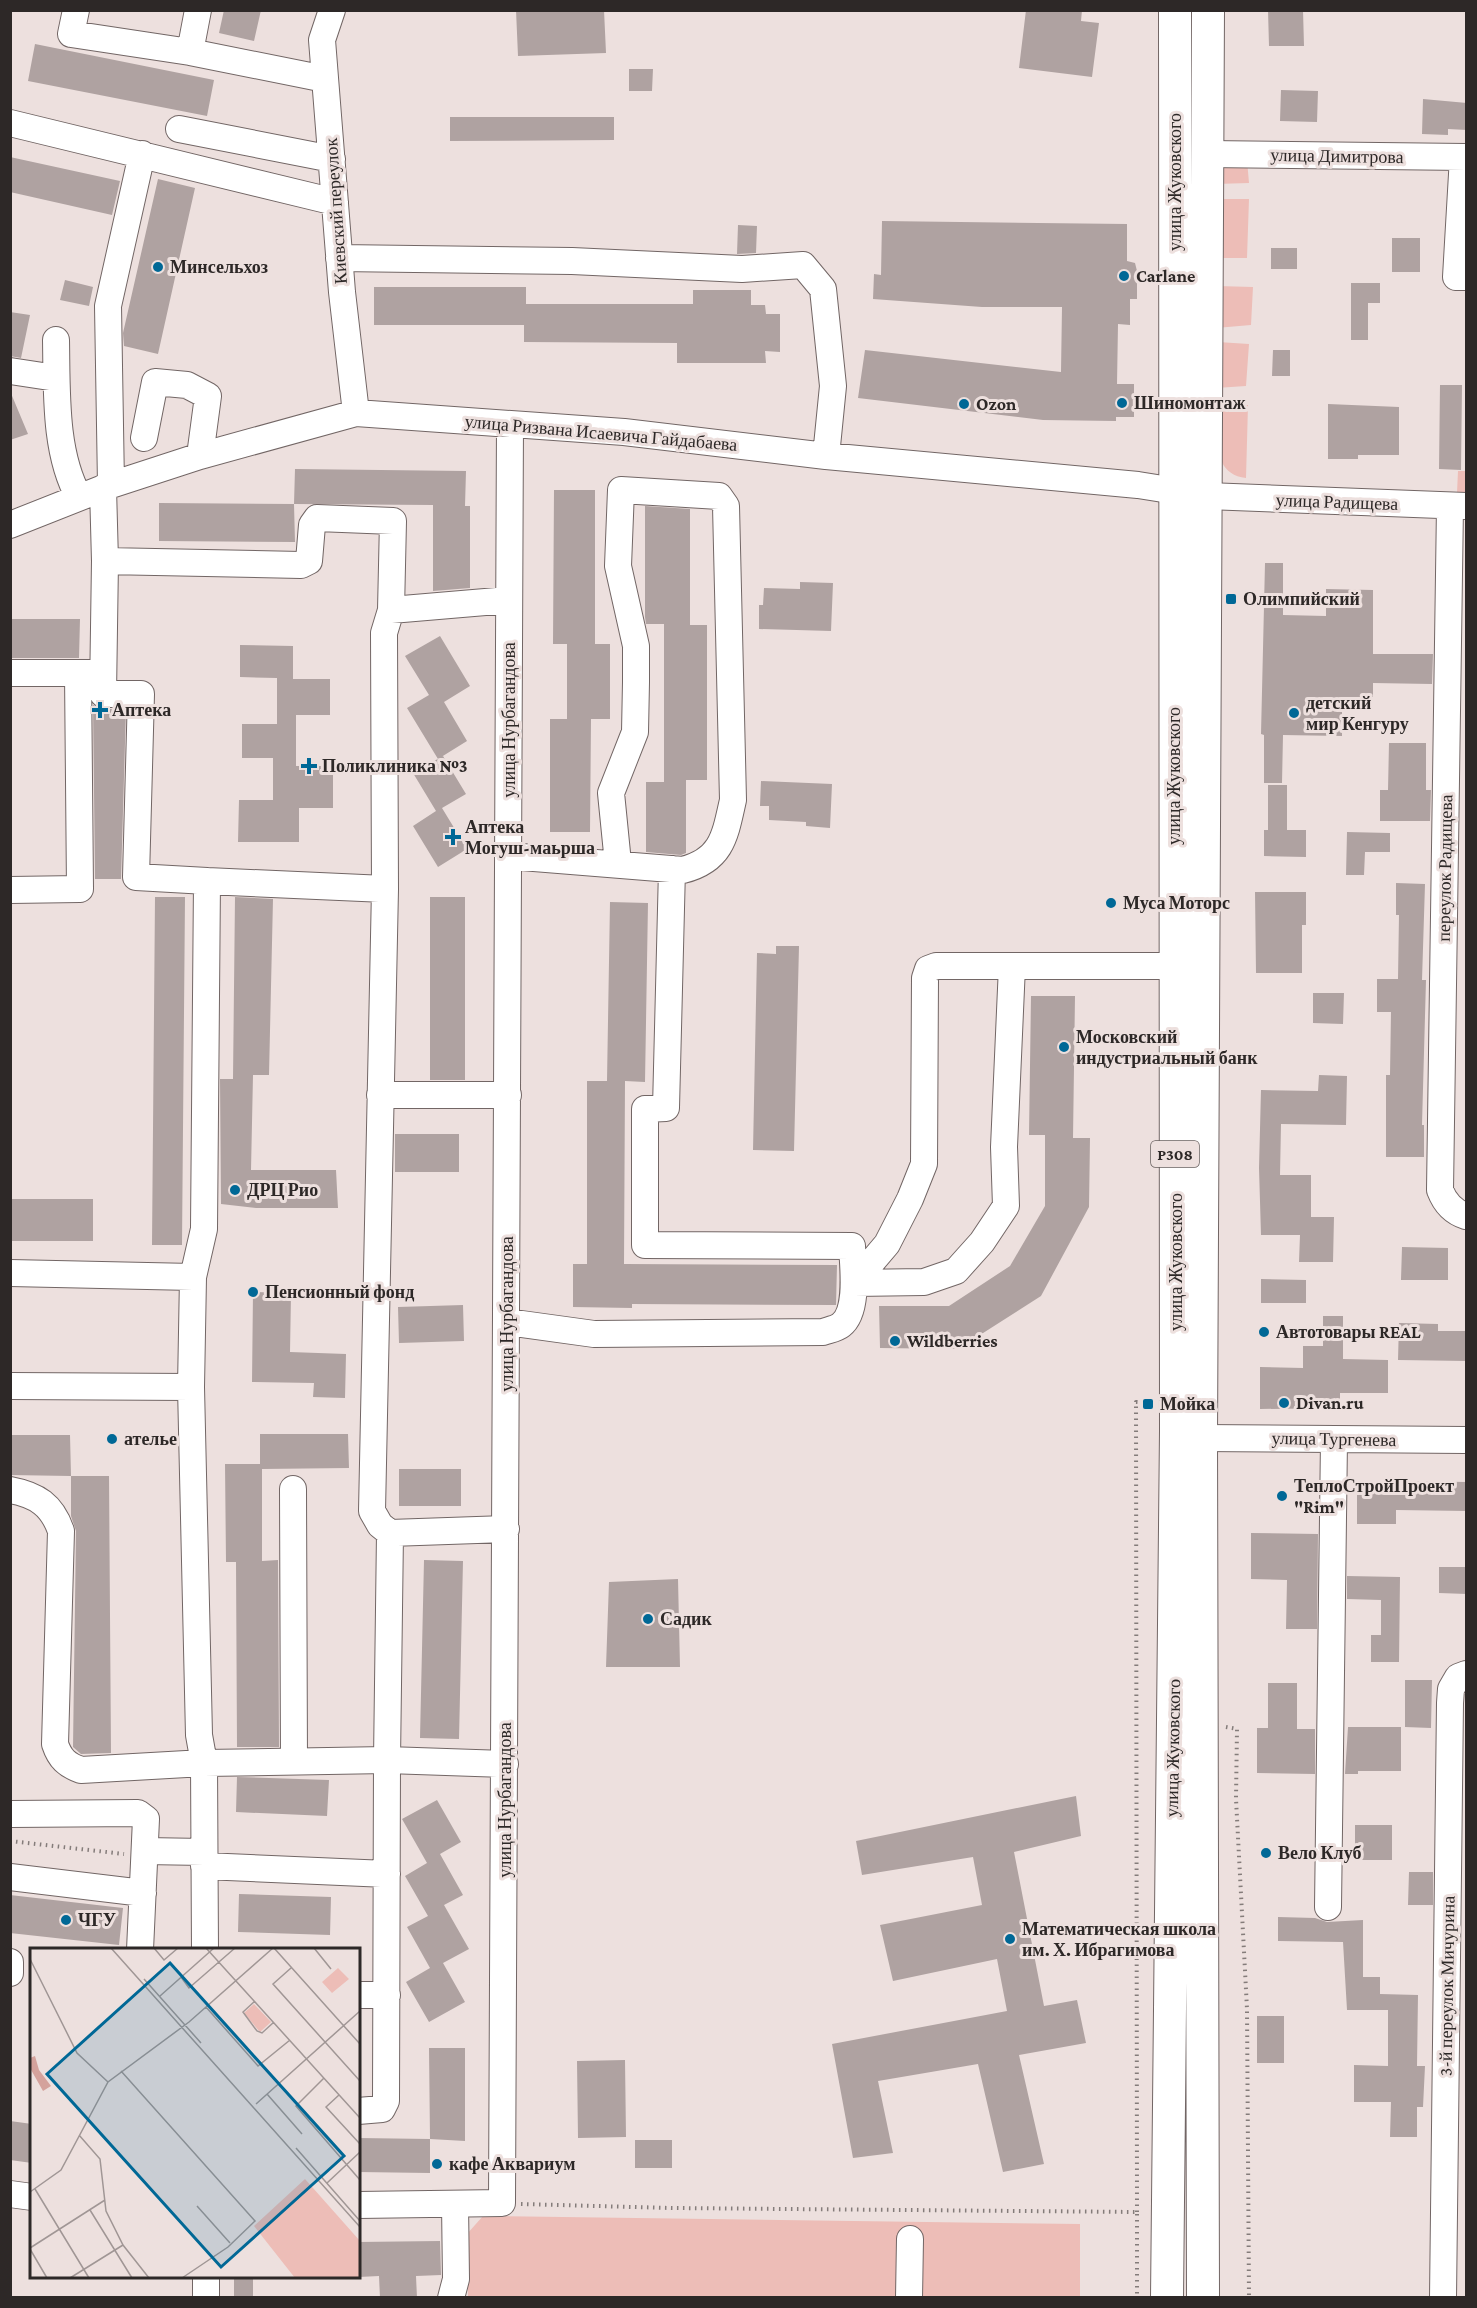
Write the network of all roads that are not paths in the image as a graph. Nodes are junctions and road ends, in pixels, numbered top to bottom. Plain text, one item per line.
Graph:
1 (76, 10) edge
2 (198, 10) edge
3 (332, 10) edge
4 (1175, 10) edge
5 (1208, 10) edge
6 (190, 52) junction
7 (325, 79) junction
8 (10, 123) edge
9 (179, 129) dead end
10 (142, 154) junction
11 (1208, 154) junction
12 (1465, 157) edge
13 (332, 159) junction
14 (335, 202) junction
15 (339, 258) junction
16 (1467, 277) edge
17 (56, 340) dead end
18 (10, 371) edge
19 (56, 378) junction
20 (356, 413) junction
21 (510, 424) junction
22 (144, 438) dead end
23 (200, 456) junction
24 (825, 456) junction
25 (107, 487) junction
26 (1173, 490) junction
27 (1207, 496) junction
28 (79, 497) junction
29 (1458, 506) edge
30 (10, 525) edge
31 (105, 561) junction
32 (509, 600) junction
33 (391, 610) junction
34 (10, 673) edge
35 (91, 673) junction
36 (509, 856) junction
37 (618, 863) junction
38 (672, 869) junction
39 (207, 881) junction
40 (385, 889) junction
41 (10, 890) edge
42 (1012, 966) junction
43 (1175, 966) junction
44 (381, 1095) junction
45 (508, 1095) junction
46 (1467, 1216) edge
47 (10, 1273) edge
48 (193, 1277) junction
49 (854, 1283) junction
50 (507, 1322) junction
51 (10, 1386) edge
52 (191, 1387) junction
53 (1202, 1437) junction
54 (1334, 1440) junction
55 (1467, 1440) edge
56 (293, 1489) dead end
57 (10, 1490) edge
58 (506, 1529) junction
59 (390, 1533) junction
60 (1462, 1675) edge
61 (387, 1760) junction
62 (294, 1761) junction
63 (204, 1763) junction
64 (505, 1764) junction
65 (10, 1814) edge
66 (145, 1854) junction
67 (204, 1859) junction
68 (387, 1875) junction
69 (10, 1876) edge
70 (143, 1893) junction
71 (1328, 1907) dead end
72 (141, 1948) edge
73 (205, 1948) edge
74 (10, 1962) edge
75 (10, 1973) edge
76 (360, 1995) edge
77 (387, 1995) junction
78 (360, 2111) edge
79 (10, 2194) edge
80 (30, 2197) edge
81 (455, 2204) junction
82 (360, 2205) edge
83 (910, 2239) dead end
84 (206, 2278) edge
85 (206, 2298) edge
86 (451, 2298) edge
87 (909, 2298) edge
88 (1167, 2298) edge
89 (1203, 2298) edge
90 (1443, 2298) edge

1 - 6 street
2 - 6 street
3 - 7 street, Киевский переулок
4 - 26 main road, улица Жуковского / P308
5 - 11 main road, P308
6 - 7 street
7 - 13 street, Киевский переулок
8 - 10 street
9 - 13 street
10 - 14 street
10 - 25 street
11 - 12 street, улица Димитрова
11 - 27 main road, P308
12 - 16 street
13 - 14 street, Киевский переулок
14 - 15 street, Киевский переулок
15 - 20 street, Киевский переулок
15 - 24 street
17 - 19 street
18 - 19 street
19 - 28 street
20 - 21 street, улица Ризвана Исаевича Гайдабаева
20 - 23 street, улица Ризвана Исаевича Гайдабаева
21 - 24 street, улица Ризвана Исаевича Гайдабаева
21 - 32 street, улица Нурбагандова
22 - 23 street
23 - 25 street, улица Ризвана Исаевича Гайдабаева
24 - 26 street, улица Ризвана Исаевича Гайдабаева
25 - 28 street, улица Ризвана Исаевича Гайдабаева
25 - 31 street
26 - 27 street, улица Ризвана Исаевича Гайдабаева
26 - 43 main road, улица Жуковского / P308
27 - 29 street, улица Радищева
27 - 53 main road, P308
28 - 30 street, улица Ризвана Исаевича Гайдабаева
29 - 46 street, переулок Радищева
31 - 33 street
31 - 35 street
32 - 33 street
32 - 36 street, улица Нурбагандова
33 - 40 street
34 - 35 street
35 - 39 street
35 - 41 street
36 - 37 street
36 - 45 street, улица Нурбагандова
37 - 38 street
37 - 38 street
38 - 49 street
39 - 40 street
39 - 48 street
40 - 44 street
42 - 43 street
42 - 49 street
42 - 49 street
43 - 88 main road, улица Жуковского / P308
44 - 45 street
44 - 59 street
45 - 50 street, улица Нурбагандова
47 - 48 street
48 - 52 street
49 - 50 street
50 - 58 street, улица Нурбагандова
51 - 52 street
52 - 63 street
53 - 54 street, улица Тургенева
53 - 89 main road, P308
54 - 55 street, улица Тургенева
54 - 71 street
56 - 62 street
57 - 63 street
58 - 59 street
58 - 64 street, улица Нурбагандова
59 - 61 street
60 - 90 street, 3-й переулок Мичурина
61 - 62 street
61 - 64 street
61 - 68 street
62 - 63 street
63 - 67 street
64 - 81 street, улица Нурбагандова
65 - 66 street
66 - 67 street
66 - 70 street
67 - 68 street
67 - 73 street
68 - 77 street
69 - 70 street
70 - 72 street
74 - 75 street
76 - 77 street
77 - 78 street
79 - 80 street
81 - 82 street
81 - 86 street
83 - 87 street
84 - 85 street

